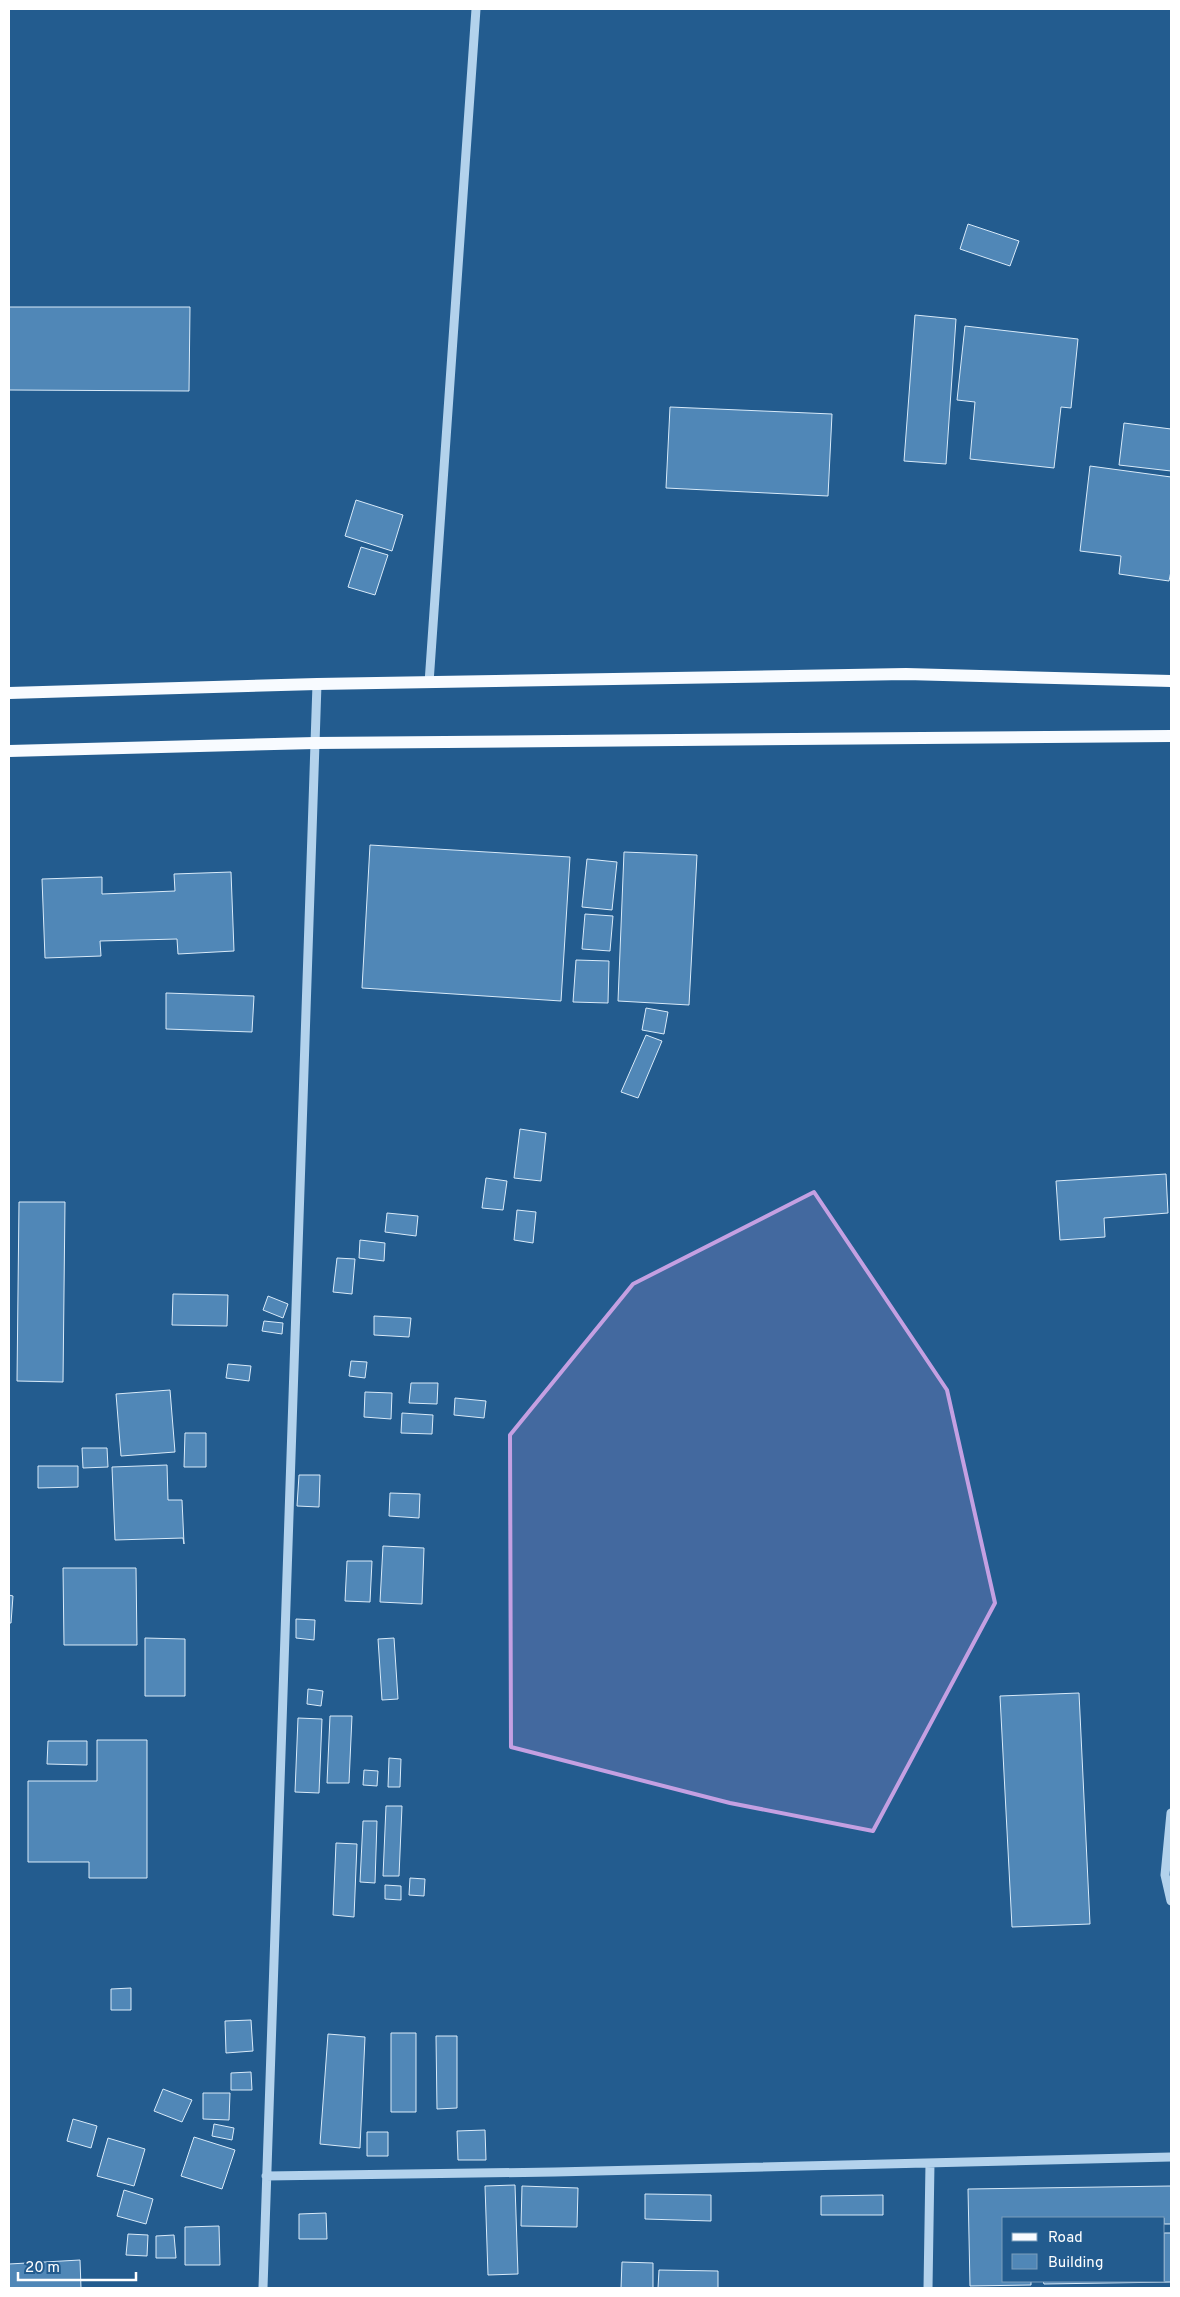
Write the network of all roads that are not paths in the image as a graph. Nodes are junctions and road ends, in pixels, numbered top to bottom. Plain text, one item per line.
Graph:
1 (476, 9) edge
2 (1171, 681) edge
3 (429, 683) junction
4 (317, 684) junction
5 (9, 693) edge
6 (1171, 736) edge
7 (315, 743) junction
8 (9, 751) edge
9 (1171, 1813) edge
10 (1171, 1901) edge
11 (1171, 2157) edge
12 (930, 2163) junction
13 (266, 2176) junction
14 (263, 2288) edge
15 (928, 2288) edge

1 - 3 street
2 - 3 main road
3 - 4 main road
4 - 5 main road
4 - 7 street
6 - 7 main road
7 - 8 main road
7 - 13 street
9 - 10 street
11 - 12 street
12 - 13 street
12 - 15 street
13 - 14 street

